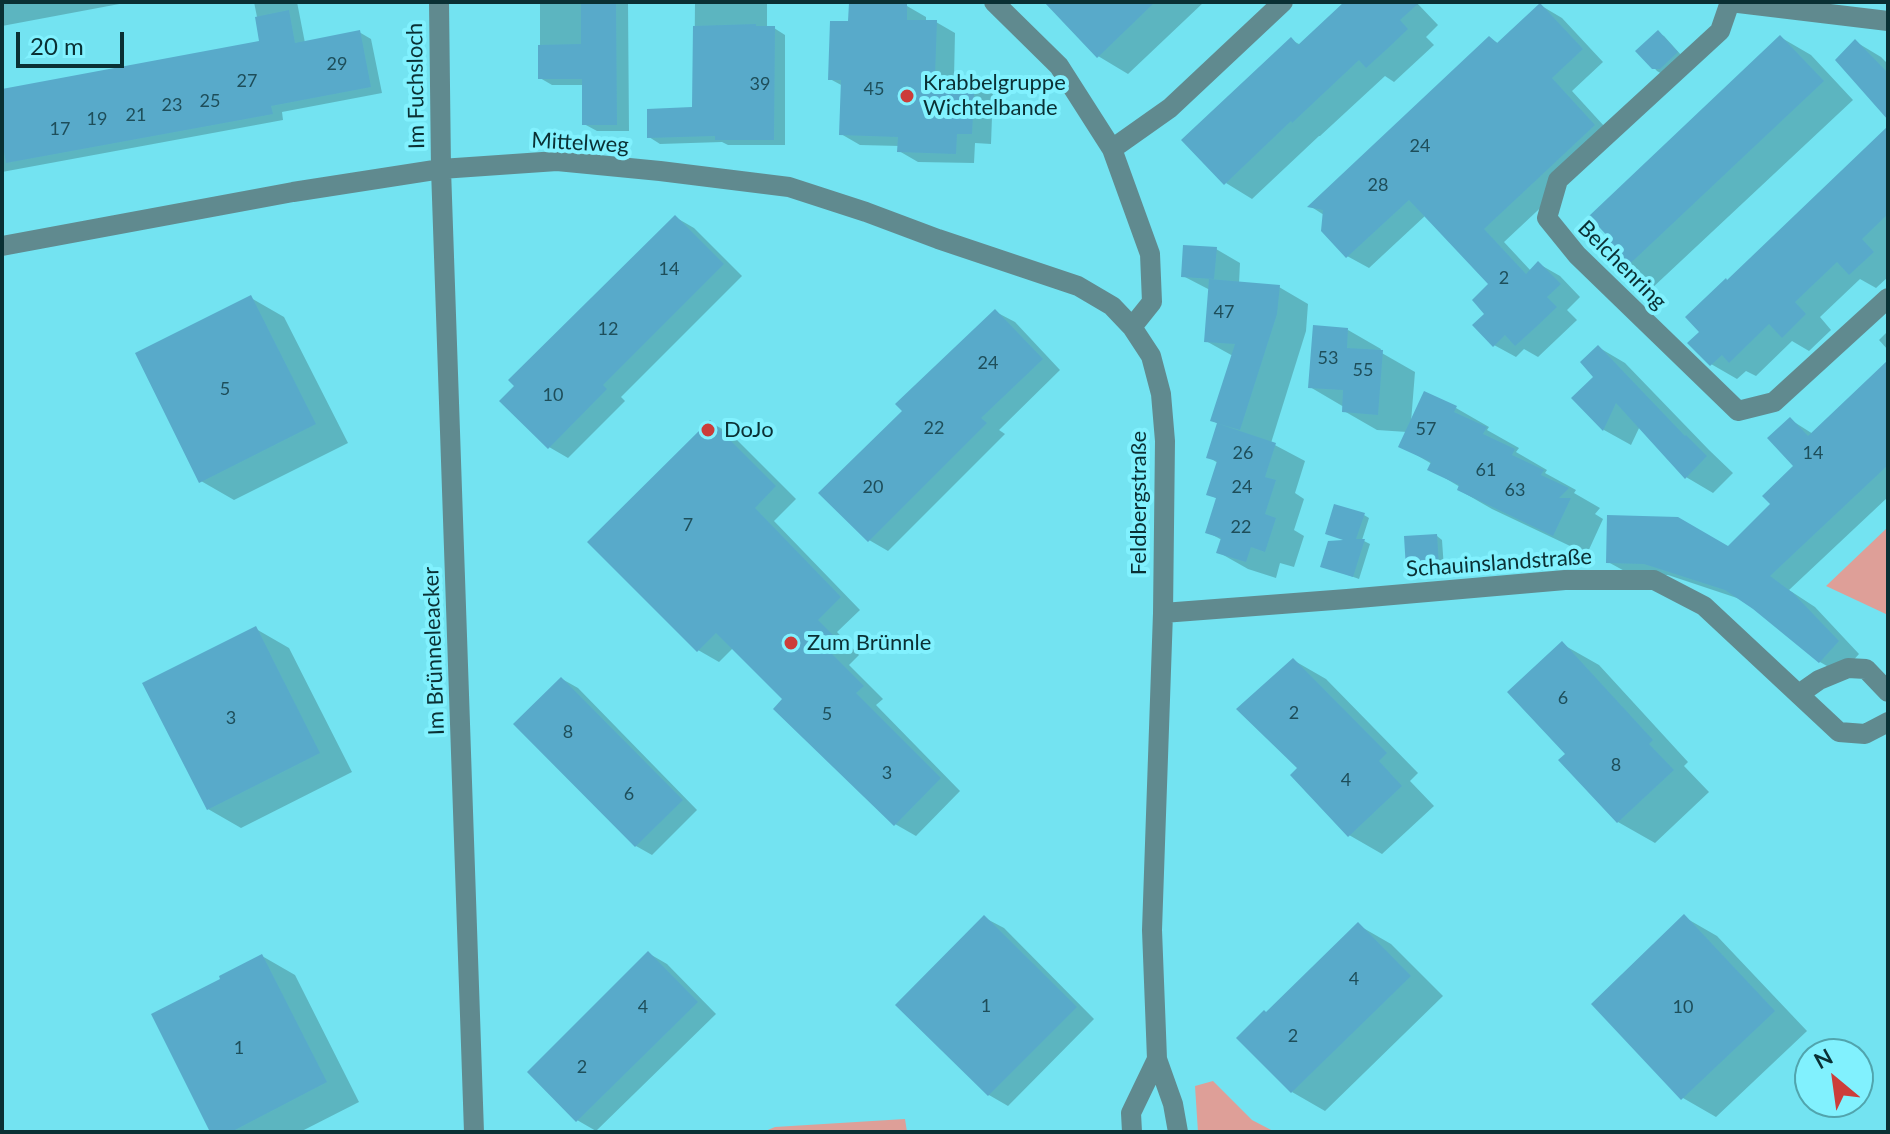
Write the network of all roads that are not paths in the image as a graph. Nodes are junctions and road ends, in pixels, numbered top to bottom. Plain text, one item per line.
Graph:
1 (439, 2) edge
2 (1283, 2) edge
3 (1730, 2) edge
4 (1000, 4) edge
5 (1888, 21) edge
6 (1112, 149) junction
7 (441, 169) junction
8 (2, 246) edge
9 (1888, 298) edge
10 (1132, 327) junction
11 (1163, 613) junction
12 (1888, 692) edge
13 (1799, 694) junction
14 (1888, 722) edge
15 (1157, 1059) junction
16 (474, 1132) edge
17 (1132, 1132) edge
18 (1178, 1132) edge

1 - 7 street, Im Fuchsloch
2 - 6 street
3 - 5 street
3 - 9 street, Belchenring
4 - 6 street
6 - 10 street
7 - 8 street, Mittelweg
7 - 10 street, Mittelweg
7 - 16 street, Im Brünneleacker
10 - 11 street, Feldbergstraße
11 - 13 street, Schauinslandstraße
11 - 15 street, Feldbergstraße
12 - 13 street
13 - 14 street, Schauinslandstraße
15 - 17 street, Feldbergstraße
15 - 18 street, Feldbergstraße

